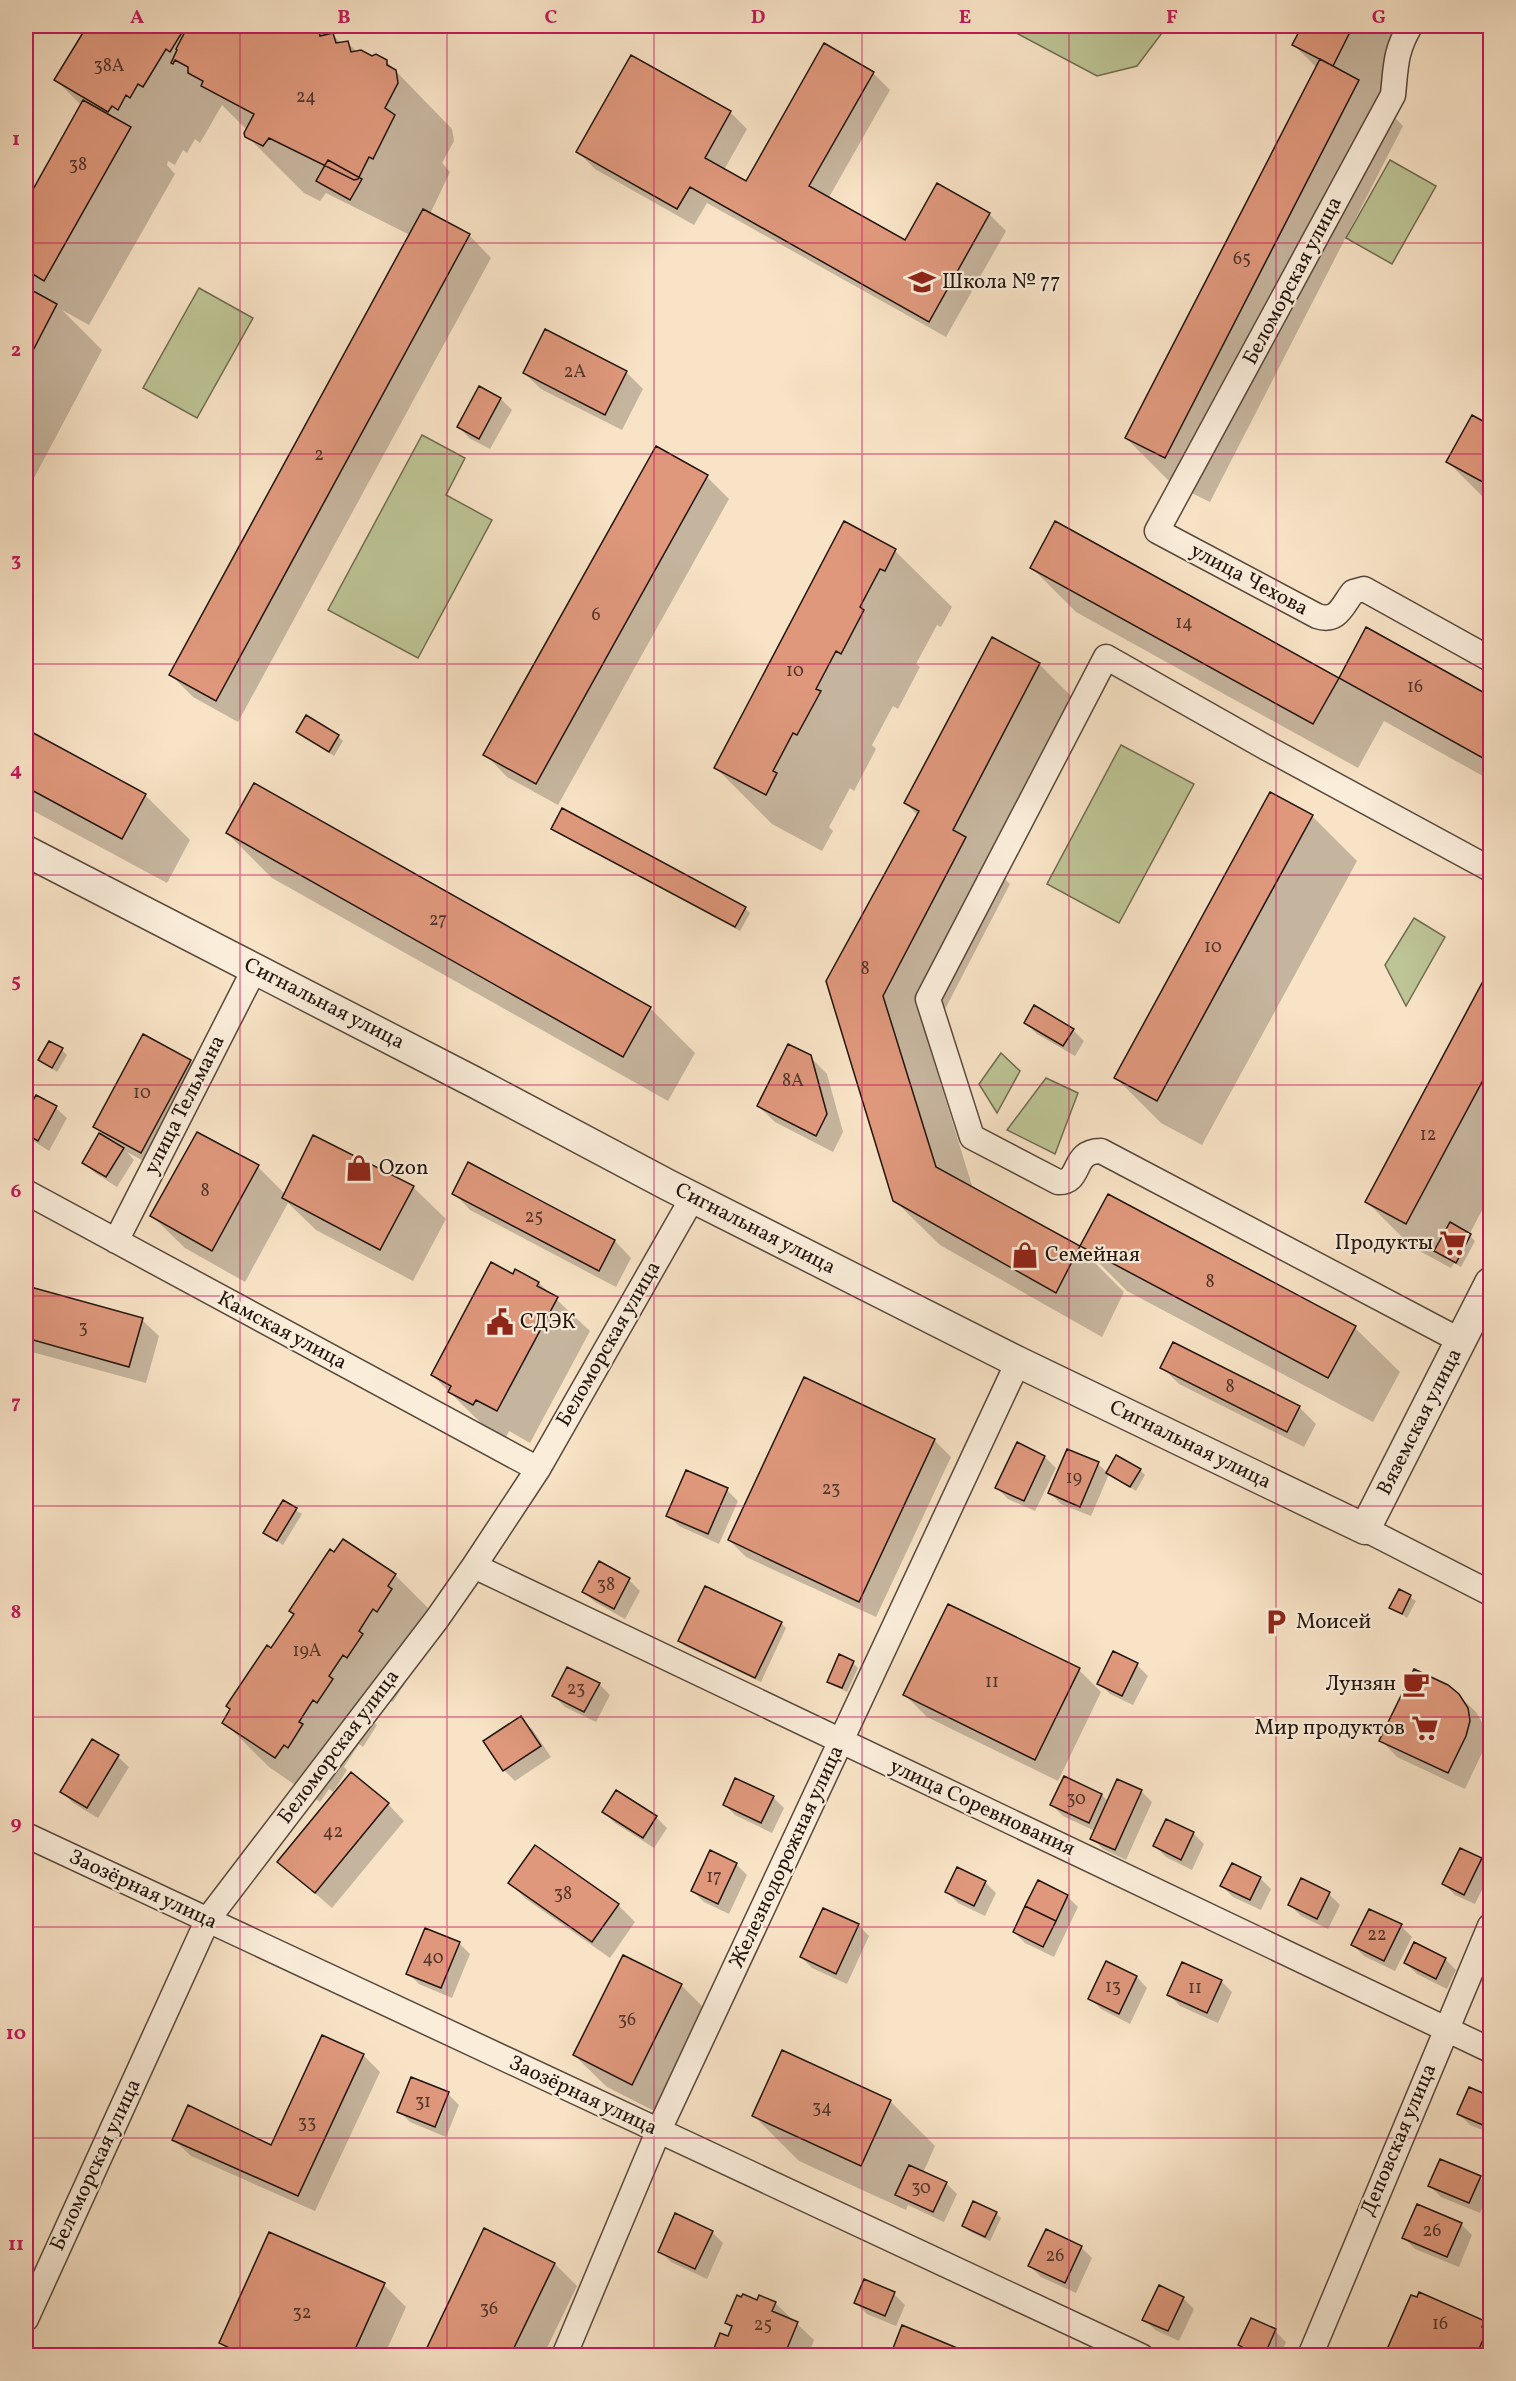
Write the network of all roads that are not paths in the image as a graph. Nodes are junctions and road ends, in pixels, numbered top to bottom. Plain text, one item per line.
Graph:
1 (1410, 26) edge
2 (1157, 531) joint
3 (1491, 659) edge
4 (26, 851) edge
5 (1491, 869) edge
6 (255, 968) junction
7 (26, 1192) edge
8 (693, 1197) junction
9 (116, 1241) junction
10 (1491, 1282) edge
11 (1461, 1341) junction
12 (1018, 1362) junction
13 (538, 1469) junction
14 (1365, 1529) junction
15 (474, 1566) junction
16 (1491, 1593) edge
17 (840, 1741) junction
18 (26, 1835) edge
19 (208, 1920) junction
20 (1491, 1926) edge
21 (1446, 2028) junction
22 (1491, 2050) edge
23 (658, 2132) junction
24 (26, 2319) edge
25 (564, 2355) edge
26 (1141, 2355) edge
27 (1310, 2355) edge

1 - 2 street, Беломорская улица
2 - 3 street, улица Чехова
4 - 6 street, Сигнальная улица
5 - 11 street
6 - 8 street, Сигнальная улица
6 - 9 street, улица Тельмана
7 - 9 street, Камская улица
8 - 12 street, Сигнальная улица
8 - 13 street, Беломорская улица
9 - 13 street, Камская улица
10 - 11 street, Вяземская улица
11 - 14 street, Вяземская улица
12 - 14 street, Сигнальная улица
12 - 17 street, Железнодорожная улица
13 - 15 street, Беломорская улица
14 - 16 street, Сигнальная улица
15 - 17 street, улица Соревнования
15 - 19 street, Беломорская улица
17 - 21 street, улица Соревнования
17 - 23 street, Железнодорожная улица
18 - 19 street, Заозёрная улица
19 - 23 street, Заозёрная улица
19 - 24 street, Беломорская улица
20 - 21 street, Деповская улица
21 - 22 street, улица Соревнования
21 - 27 street, Деповская улица
23 - 25 street, Железнодорожная улица
23 - 26 street, Заозёрная улица

